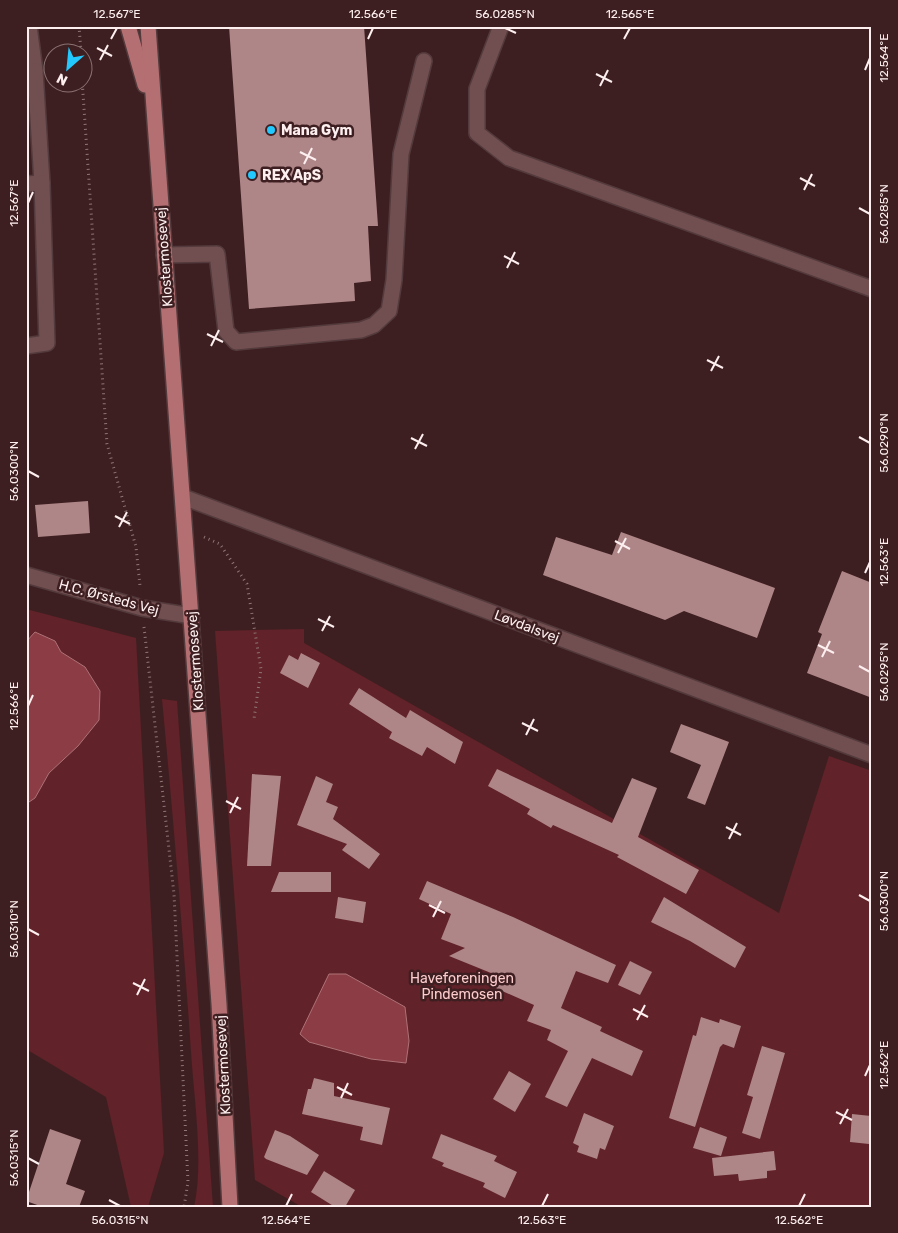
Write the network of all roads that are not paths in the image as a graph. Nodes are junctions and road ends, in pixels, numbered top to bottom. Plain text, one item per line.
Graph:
1 (29, 26) edge
2 (128, 26) edge
3 (148, 26) edge
4 (501, 26) edge
5 (424, 62) dead end
6 (30, 72) edge
7 (154, 115) junction
8 (42, 183) junction
9 (26, 184) edge
10 (164, 255) junction
11 (872, 289) edge
12 (26, 346) edge
13 (183, 497) junction
14 (26, 575) edge
15 (192, 616) junction
16 (872, 755) edge
17 (230, 1207) edge

1 - 6 street
2 - 7 main road, Klostermosevej
3 - 7 main road, Klostermosevej
4 - 11 street
5 - 10 street
6 - 8 street
7 - 10 main road, Klostermosevej
8 - 9 street
8 - 12 street
10 - 13 main road, Klostermosevej
13 - 15 main road, Klostermosevej
13 - 16 street, Løvdalsvej
14 - 15 street, H.C. Ørsteds Vej
15 - 17 main road, Klostermosevej

